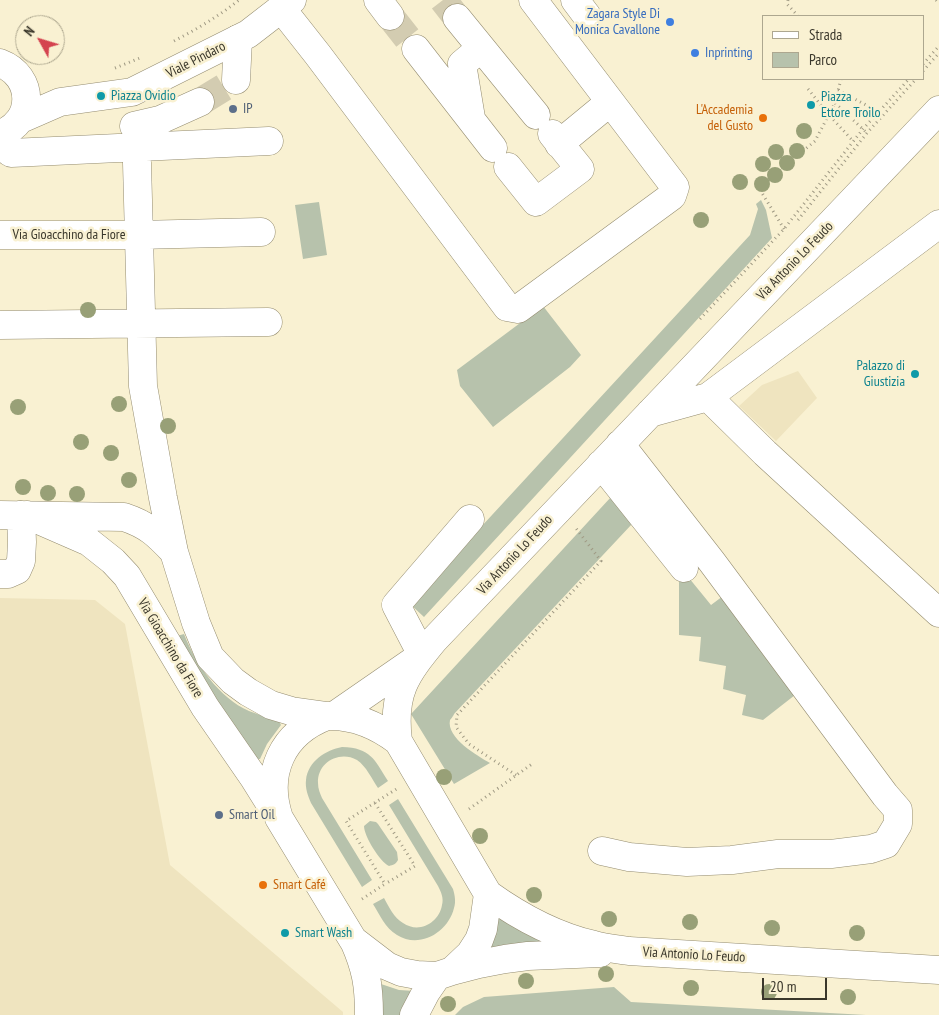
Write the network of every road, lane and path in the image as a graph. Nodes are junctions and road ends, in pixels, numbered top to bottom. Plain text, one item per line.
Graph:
1 (239, 0) edge
2 (533, 0) edge
3 (788, 0) edge
4 (936, 0) edge
5 (939, 3) edge
6 (286, 4) edge
7 (797, 15) edge
8 (457, 18) tunnel mouth
9 (238, 39) junction
10 (166, 45) dead end
11 (939, 46) edge
12 (481, 48) junction
13 (416, 49) tunnel mouth
14 (939, 53) edge
15 (142, 58) dead end
16 (924, 63) edge
17 (0, 64) edge
18 (112, 69) dead end
19 (924, 70) edge
20 (171, 72) junction
21 (236, 80) dead end
22 (841, 80) edge
23 (908, 80) edge
24 (22, 81) junction
25 (808, 89) dead end
26 (838, 90) junction
27 (132, 92) junction
28 (60, 102) junction
29 (610, 102) junction
30 (835, 103) junction
31 (879, 112) junction
32 (934, 114) edge
33 (829, 115) junction
34 (471, 119) junction
35 (863, 129) junction
36 (549, 131) junction
37 (867, 133) dead end
38 (7, 136) edge
39 (269, 141) dead end
40 (854, 141) junction
41 (135, 146) junction
42 (939, 224) edge
43 (784, 229) junction
44 (261, 232) dead end
45 (138, 234) junction
46 (0, 235) edge
47 (700, 320) dead end
48 (268, 322) dead end
49 (140, 324) junction
50 (0, 325) edge
51 (708, 397) junction
52 (650, 413) junction
53 (620, 444) junction
54 (601, 464) junction
55 (560, 507) junction
56 (16, 515) edge
57 (470, 519) dead end
58 (174, 552) junction
59 (684, 568) dead end
60 (0, 574) edge
61 (939, 613) edge
62 (422, 655) junction
63 (330, 716) junction
64 (398, 741) junction
65 (532, 764) dead end
66 (516, 775) junction
67 (400, 787) dead end
68 (375, 803) junction
69 (469, 809) dead end
70 (278, 818) junction
71 (602, 851) dead end
72 (385, 884) junction
73 (488, 894) junction
74 (362, 900) dead end
75 (353, 940) junction
76 (628, 951) junction
77 (939, 970) edge
78 (444, 973) junction
79 (369, 1015) edge
80 (414, 1015) edge

1 - 10 path
2 - 29 street
3 - 7 path
4 - 5 path
6 - 9 street, Viale Pindaro
6 - 29 street
8 - 12 street
9 - 20 street, Viale Pindaro
9 - 21 street
11 - 16 path
12 - 34 street
12 - 36 street
13 - 34 street
14 - 19 path
15 - 18 path
17 - 24 street
20 - 27 street, Viale Pindaro
20 - 41 street
22 - 26 path
23 - 31 path
24 - 28 street
24 - 38 street
25 - 33 path
26 - 30 path
26 - 31 path
27 - 28 street, Viale Pindaro
27 - 41 street, Via Gioacchino da Fiore
28 - 38 street, Viale Pindaro
29 - 36 street
30 - 33 path
30 - 35 path
31 - 35 path
32 - 52 street, Via Antonio Lo Feudo
33 - 40 path
33 - 43 path
34 - 36 street
35 - 37 path
35 - 40 path
38 - 41 street
39 - 41 street
40 - 43 path
41 - 45 street, Via Gioacchino da Fiore
42 - 51 street
43 - 47 path
44 - 45 street, Via Gioacchino da Fiore
45 - 46 street, Via Gioacchino da Fiore
45 - 49 street, Via Gioacchino da Fiore
48 - 49 street
49 - 50 street
49 - 58 street, Via Gioacchino da Fiore
51 - 52 street
51 - 61 street
52 - 53 street, Via Antonio Lo Feudo
53 - 54 street, Via Antonio Lo Feudo
53 - 71 street
54 - 55 street, Via Antonio Lo Feudo
54 - 59 street
55 - 62 street, Via Antonio Lo Feudo
55 - 66 path
56 - 58 street, Via Gioacchino da Fiore
56 - 60 street
56 - 70 street, Via Gioacchino da Fiore
57 - 62 street
58 - 63 street, Via Gioacchino da Fiore
62 - 63 street, Via Antonio Lo Feudo
62 - 64 street, Via Antonio Lo Feudo
63 - 64 street, Via Gioacchino da Fiore
63 - 70 street, Via Antonio Lo Feudo
64 - 73 street
65 - 66 path
66 - 69 path
67 - 68 path
68 - 72 path
68 - 72 path
70 - 75 street, Via Gioacchino da Fiore
72 - 74 path
73 - 76 street, Via Antonio Lo Feudo
73 - 78 street
75 - 78 street, Via Antonio Lo Feudo
75 - 79 street
76 - 77 street, Via Antonio Lo Feudo
76 - 78 street, Via Antonio Lo Feudo
78 - 80 street

